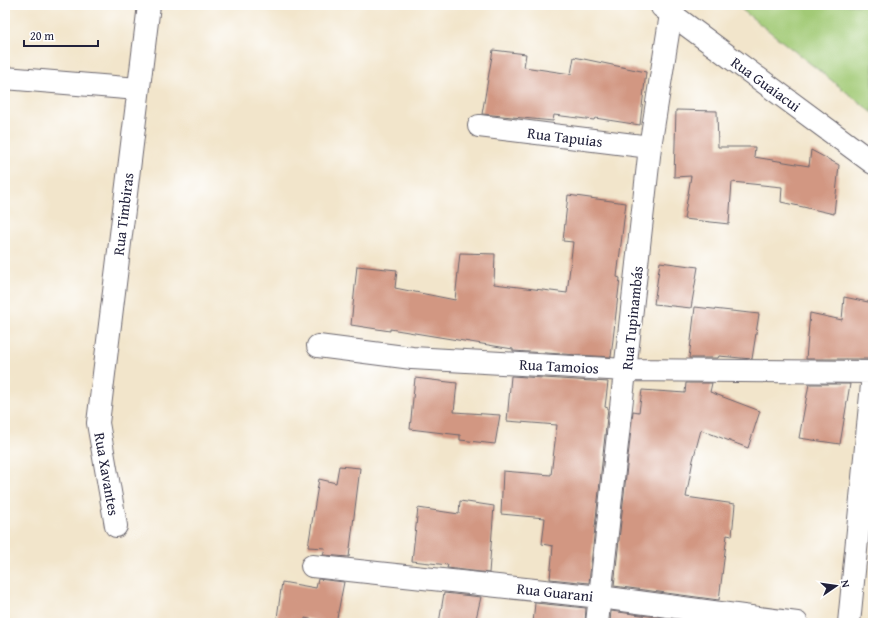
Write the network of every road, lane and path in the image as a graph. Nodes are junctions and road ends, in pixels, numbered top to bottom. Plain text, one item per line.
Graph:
1 (149, 5) edge
2 (665, 10) edge
3 (5, 78) edge
4 (138, 89) junction
5 (479, 126) dead end
6 (650, 148) junction
7 (873, 163) edge
8 (318, 346) dead end
9 (626, 370) junction
10 (873, 373) edge
11 (98, 423) joint
12 (116, 526) dead end
13 (312, 566) dead end
14 (600, 597) junction
15 (596, 623) edge
16 (796, 623) edge
17 (849, 623) edge

1 - 4 street, Rua Timbiras
2 - 6 street, Rua Tupinambás
2 - 7 street, Rua Guaiacui
3 - 4 street
4 - 11 street, Rua Timbiras
5 - 6 street, Rua Tapuias
6 - 9 street, Rua Tupinambás
8 - 9 street, Rua Tamoios
9 - 10 street, Rua Tamoios
9 - 14 street, Rua Tupinambás
10 - 17 street
11 - 12 street, Rua Xavantes
13 - 14 street, Rua Guarani
14 - 15 street, Rua Tupinambás
14 - 16 street, Rua Guarani

